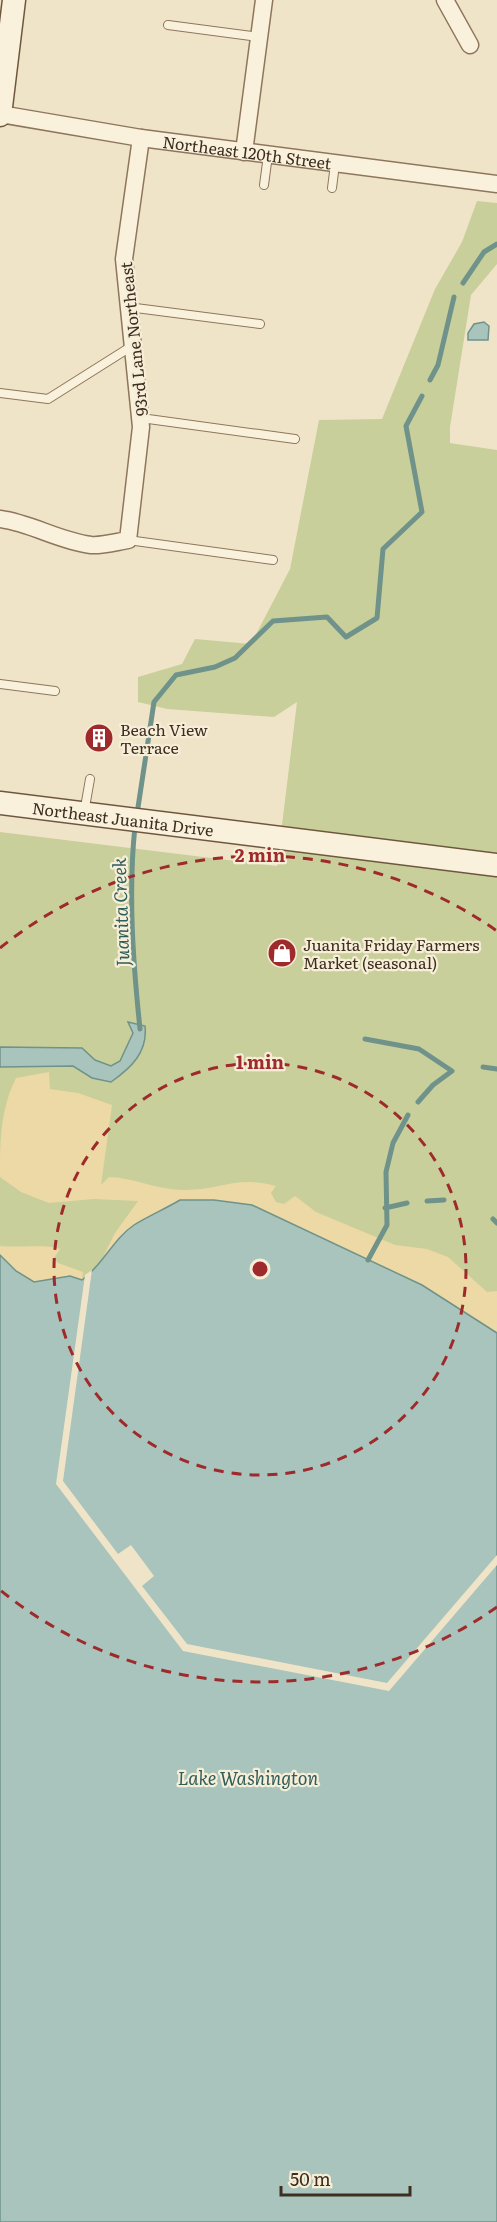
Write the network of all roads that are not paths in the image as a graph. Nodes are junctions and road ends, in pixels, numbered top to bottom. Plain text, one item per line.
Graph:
1 (14, 0) edge
2 (264, 0) edge
3 (445, 0) edge
4 (168, 25) dead end
5 (259, 37) junction
6 (470, 45) dead end
7 (0, 114) edge
8 (141, 138) junction
9 (244, 152) junction
10 (268, 155) junction
11 (335, 164) junction
12 (497, 184) edge
13 (264, 185) dead end
14 (332, 188) dead end
15 (128, 307) junction
16 (261, 324) dead end
17 (132, 346) junction
18 (0, 393) edge
19 (141, 418) junction
20 (295, 439) dead end
21 (0, 519) edge
22 (128, 540) junction
23 (273, 560) dead end
24 (0, 684) edge
25 (55, 691) dead end
26 (90, 779) dead end
27 (0, 803) edge
28 (84, 814) junction
29 (497, 865) edge

1 - 7 main road
2 - 5 street
3 - 6 street
4 - 5 lane
5 - 9 street
7 - 8 street, Northeast 120th Street
8 - 9 street, Northeast 120th Street
8 - 15 street, 93rd Lane Northeast
9 - 10 street, Northeast 120th Street
10 - 11 street, Northeast 120th Street
10 - 13 lane
11 - 12 street, Northeast 120th Street
11 - 14 lane
15 - 16 lane
15 - 17 street, 93rd Lane Northeast
17 - 18 lane
17 - 19 street, 93rd Lane Northeast
19 - 20 lane
19 - 22 street, 93rd Lane Northeast
21 - 22 street
22 - 23 lane
24 - 25 lane
26 - 28 lane
27 - 28 main road, Northeast Juanita Drive
28 - 29 main road, Northeast Juanita Drive

